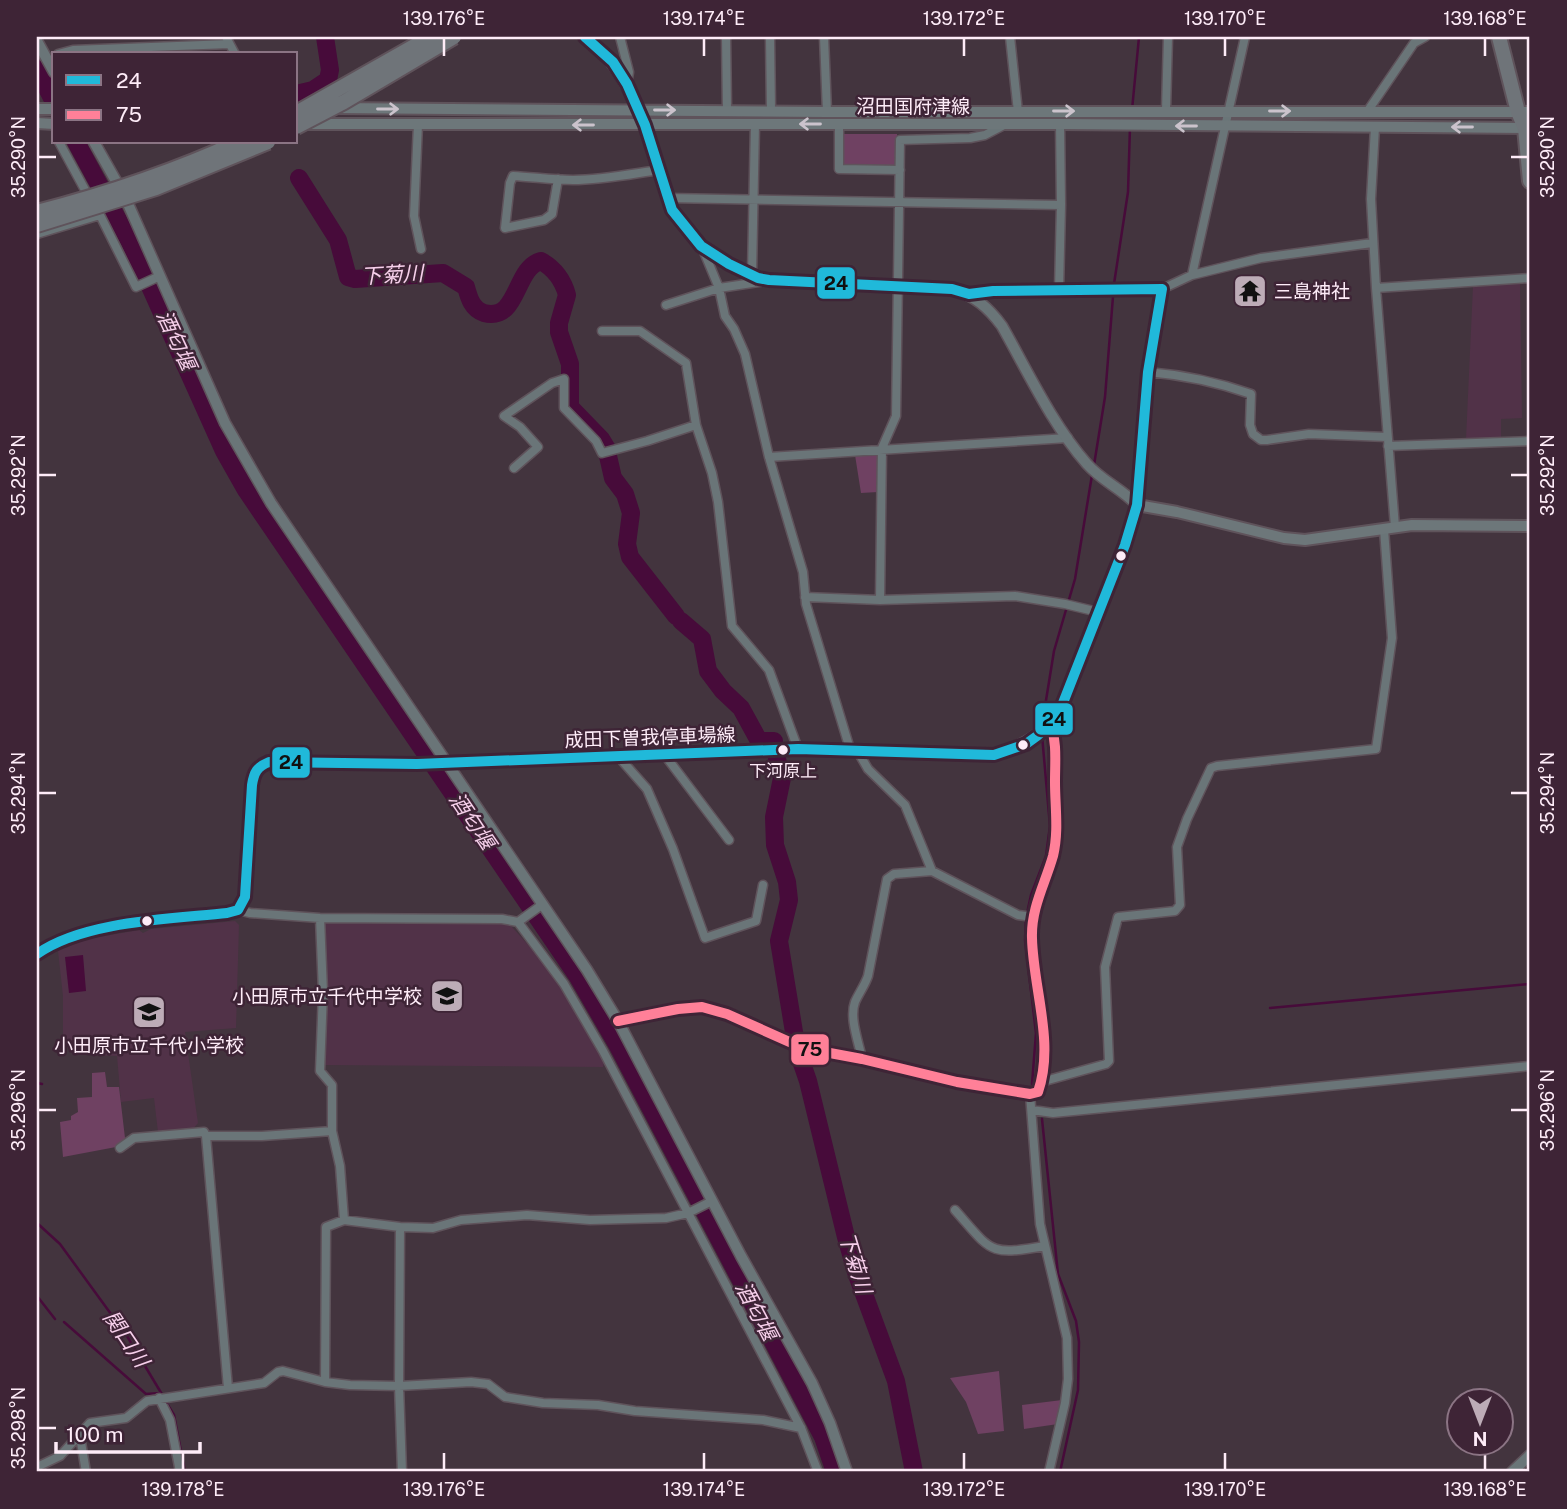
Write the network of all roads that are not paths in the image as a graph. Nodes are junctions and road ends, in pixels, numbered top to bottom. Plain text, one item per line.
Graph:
1 (430, 37) edge
2 (454, 37) edge
3 (585, 37) edge
4 (620, 37) edge
5 (726, 37) edge
6 (824, 37) edge
7 (1010, 37) edge
8 (1168, 37) edge
9 (1245, 37) edge
10 (1426, 37) edge
11 (1499, 37) edge
12 (770, 38) edge
13 (227, 40) edge
14 (37, 41) edge
15 (67, 52) edge
16 (52, 56) edge
17 (628, 84) junction
18 (298, 110) edge
19 (639, 110) junction
20 (727, 110) junction
21 (771, 110) junction
22 (1166, 110) junction
23 (298, 111) edge
24 (1230, 111) junction
25 (827, 112) junction
26 (1018, 112) junction
27 (1367, 112) junction
28 (1524, 112) edge
29 (298, 124) edge
30 (418, 124) junction
31 (755, 124) junction
32 (839, 124) junction
33 (1006, 124) junction
34 (1059, 124) junction
35 (298, 125) edge
36 (645, 125) junction
37 (1226, 126) junction
38 (1374, 127) junction
39 (1527, 128) edge
40 (61, 144) edge
41 (95, 144) edge
42 (233, 144) edge
43 (263, 144) edge
44 (659, 170) junction
45 (900, 170) junction
46 (558, 179) junction
47 (1530, 181) edge
48 (668, 198) junction
49 (755, 200) junction
50 (899, 202) junction
51 (1061, 205) junction
52 (37, 212) edge
53 (100, 215) junction
54 (37, 225) edge
55 (37, 234) edge
56 (1372, 243) junction
57 (701, 246) junction
58 (421, 249) dead end
59 (752, 274) junction
60 (1192, 275) junction
61 (160, 276) junction
62 (1530, 278) edge
63 (769, 280) junction
64 (897, 287) junction
65 (719, 288) junction
66 (1377, 288) junction
67 (1162, 289) junction
68 (1059, 290) junction
69 (969, 294) junction
70 (666, 305) dead end
71 (602, 331) dead end
72 (1148, 372) junction
73 (696, 425) junction
74 (1068, 438) junction
75 (1387, 441) junction
76 (1530, 441) edge
77 (882, 448) junction
78 (769, 457) junction
79 (514, 468) dead end
80 (1137, 505) junction
81 (1530, 526) edge
82 (1389, 528) junction
83 (805, 597) junction
84 (880, 600) junction
85 (1098, 612) junction
86 (1051, 723) junction
87 (798, 749) junction
88 (854, 749) junction
89 (664, 754) junction
90 (617, 755) junction
91 (447, 762) junction
92 (729, 840) dead end
93 (932, 871) junction
94 (763, 885) dead end
95 (543, 904) junction
96 (238, 910) junction
97 (1028, 916) junction
98 (320, 918) junction
99 (521, 920) junction
100 (37, 954) edge
101 (618, 1021) junction
102 (862, 1059) junction
103 (1530, 1066) edge
104 (1041, 1082) junction
105 (1030, 1094) junction
106 (1032, 1110) junction
107 (332, 1131) junction
108 (206, 1136) junction
109 (120, 1148) dead end
110 (712, 1201) junction
111 (955, 1210) dead end
112 (688, 1213) junction
113 (344, 1220) junction
114 (400, 1227) junction
115 (1045, 1246) junction
116 (325, 1382) junction
117 (399, 1387) junction
118 (228, 1388) junction
119 (164, 1397) junction
120 (801, 1428) junction
121 (80, 1436) junction
122 (1530, 1455) edge
123 (37, 1467) edge
124 (86, 1472) edge
125 (180, 1472) edge
126 (402, 1472) edge
127 (818, 1472) edge
128 (847, 1472) edge
129 (1049, 1472) edge
130 (1512, 1472) edge

1 - 18 highway, bridge
2 - 29 highway, bridge
3 - 17 main road
4 - 17 street
5 - 20 street
6 - 25 street
7 - 26 street
8 - 22 street
9 - 24 street
10 - 27 street
11 - 28 highway
12 - 21 street
13 - 15 street
14 - 16 street
17 - 19 main road
19 -> 20 main road, 沼田国府津線
23 -> 19 main road, 沼田国府津線
19 - 36 street
20 - 21 main road, 沼田国府津線
21 - 25 main road, 沼田国府津線
22 - 24 main road, 沼田国府津線
26 -> 22 main road, 沼田国府津線
24 -> 27 main road, 沼田国府津線
24 - 37 street
25 - 26 main road, 沼田国府津線
27 - 28 main road, 沼田国府津線
28 - 39 highway
30 - 35 main road, 沼田国府津線
36 -> 30 main road, 沼田国府津線
30 - 58 street
32 -> 31 main road, 沼田国府津線
31 - 36 main road, 沼田国府津線
31 - 49 street
32 - 33 main road, 沼田国府津線
32 - 45 street
33 - 34 main road, 沼田国府津線
33 - 45 street
37 -> 34 main road, 沼田国府津線
34 - 51 street
36 - 44 street
37 - 38 main road, 沼田国府津線
37 - 60 street
39 -> 38 main road, 沼田国府津線
38 - 56 street
39 - 47 highway
40 - 53 street
41 - 61 street
42 - 52 highway, bridge
43 - 54 highway, bridge
44 - 46 street
44 - 48 street
45 - 50 street
46 - 46 street
48 - 49 street
48 - 57 street
49 - 50 street
49 - 59 street
50 - 51 street
50 - 64 street
51 - 68 street
53 - 55 street
53 - 61 street
56 - 60 street
56 - 66 street
57 - 59 street
57 - 65 street
59 - 63 street
60 - 67 street
61 - 91 street
62 - 66 street
63 - 64 street
63 - 65 street
64 - 69 street
64 - 77 street
65 - 70 street
65 - 78 street
66 - 75 street
67 - 68 street
67 - 72 street
68 - 69 street
69 - 74 street
71 - 73 street
72 - 75 street
72 - 80 street
73 - 79 street
73 - 87 street
74 - 77 street
74 - 80 street
75 - 76 street
75 - 82 street
77 - 78 street
77 - 84 street
78 - 83 street
80 - 82 main road
80 - 85 main road, 成田下曽我停車場線
81 - 82 main road
82 - 104 street
83 - 84 street
83 - 88 street
84 - 85 street
85 - 86 main road, 成田下曽我停車場線
86 - 88 main road, 成田下曽我停車場線
86 - 97 street
87 - 88 main road, 成田下曽我停車場線
87 - 89 main road, 成田下曽我停車場線
88 - 93 street
89 - 90 main road, 成田下曽我停車場線
89 - 92 street
90 - 91 main road, 成田下曽我停車場線
90 - 94 street
91 - 95 street
91 - 96 main road, 成田下曽我停車場線
93 - 97 street
93 - 102 street
95 - 99 street
95 - 101 street
96 - 98 street
96 - 100 main road
97 - 104 street
98 - 99 street
98 - 107 street
99 - 112 street
101 - 102 street
101 - 110 street
102 - 105 street
103 - 106 street
104 - 105 street
105 - 106 street
106 - 115 street
107 - 108 street
107 - 113 street
108 - 109 street
108 - 118 street
110 - 112 street
110 - 128 street
111 - 115 street
112 - 114 street
112 - 120 street
113 - 114 street
113 - 116 street
114 - 117 street
115 - 129 street
116 - 117 street
116 - 118 street
117 - 120 street
117 - 126 street
118 - 119 street
119 - 121 street
119 - 125 street
120 - 127 street
121 - 123 street
121 - 124 street
122 - 130 street

